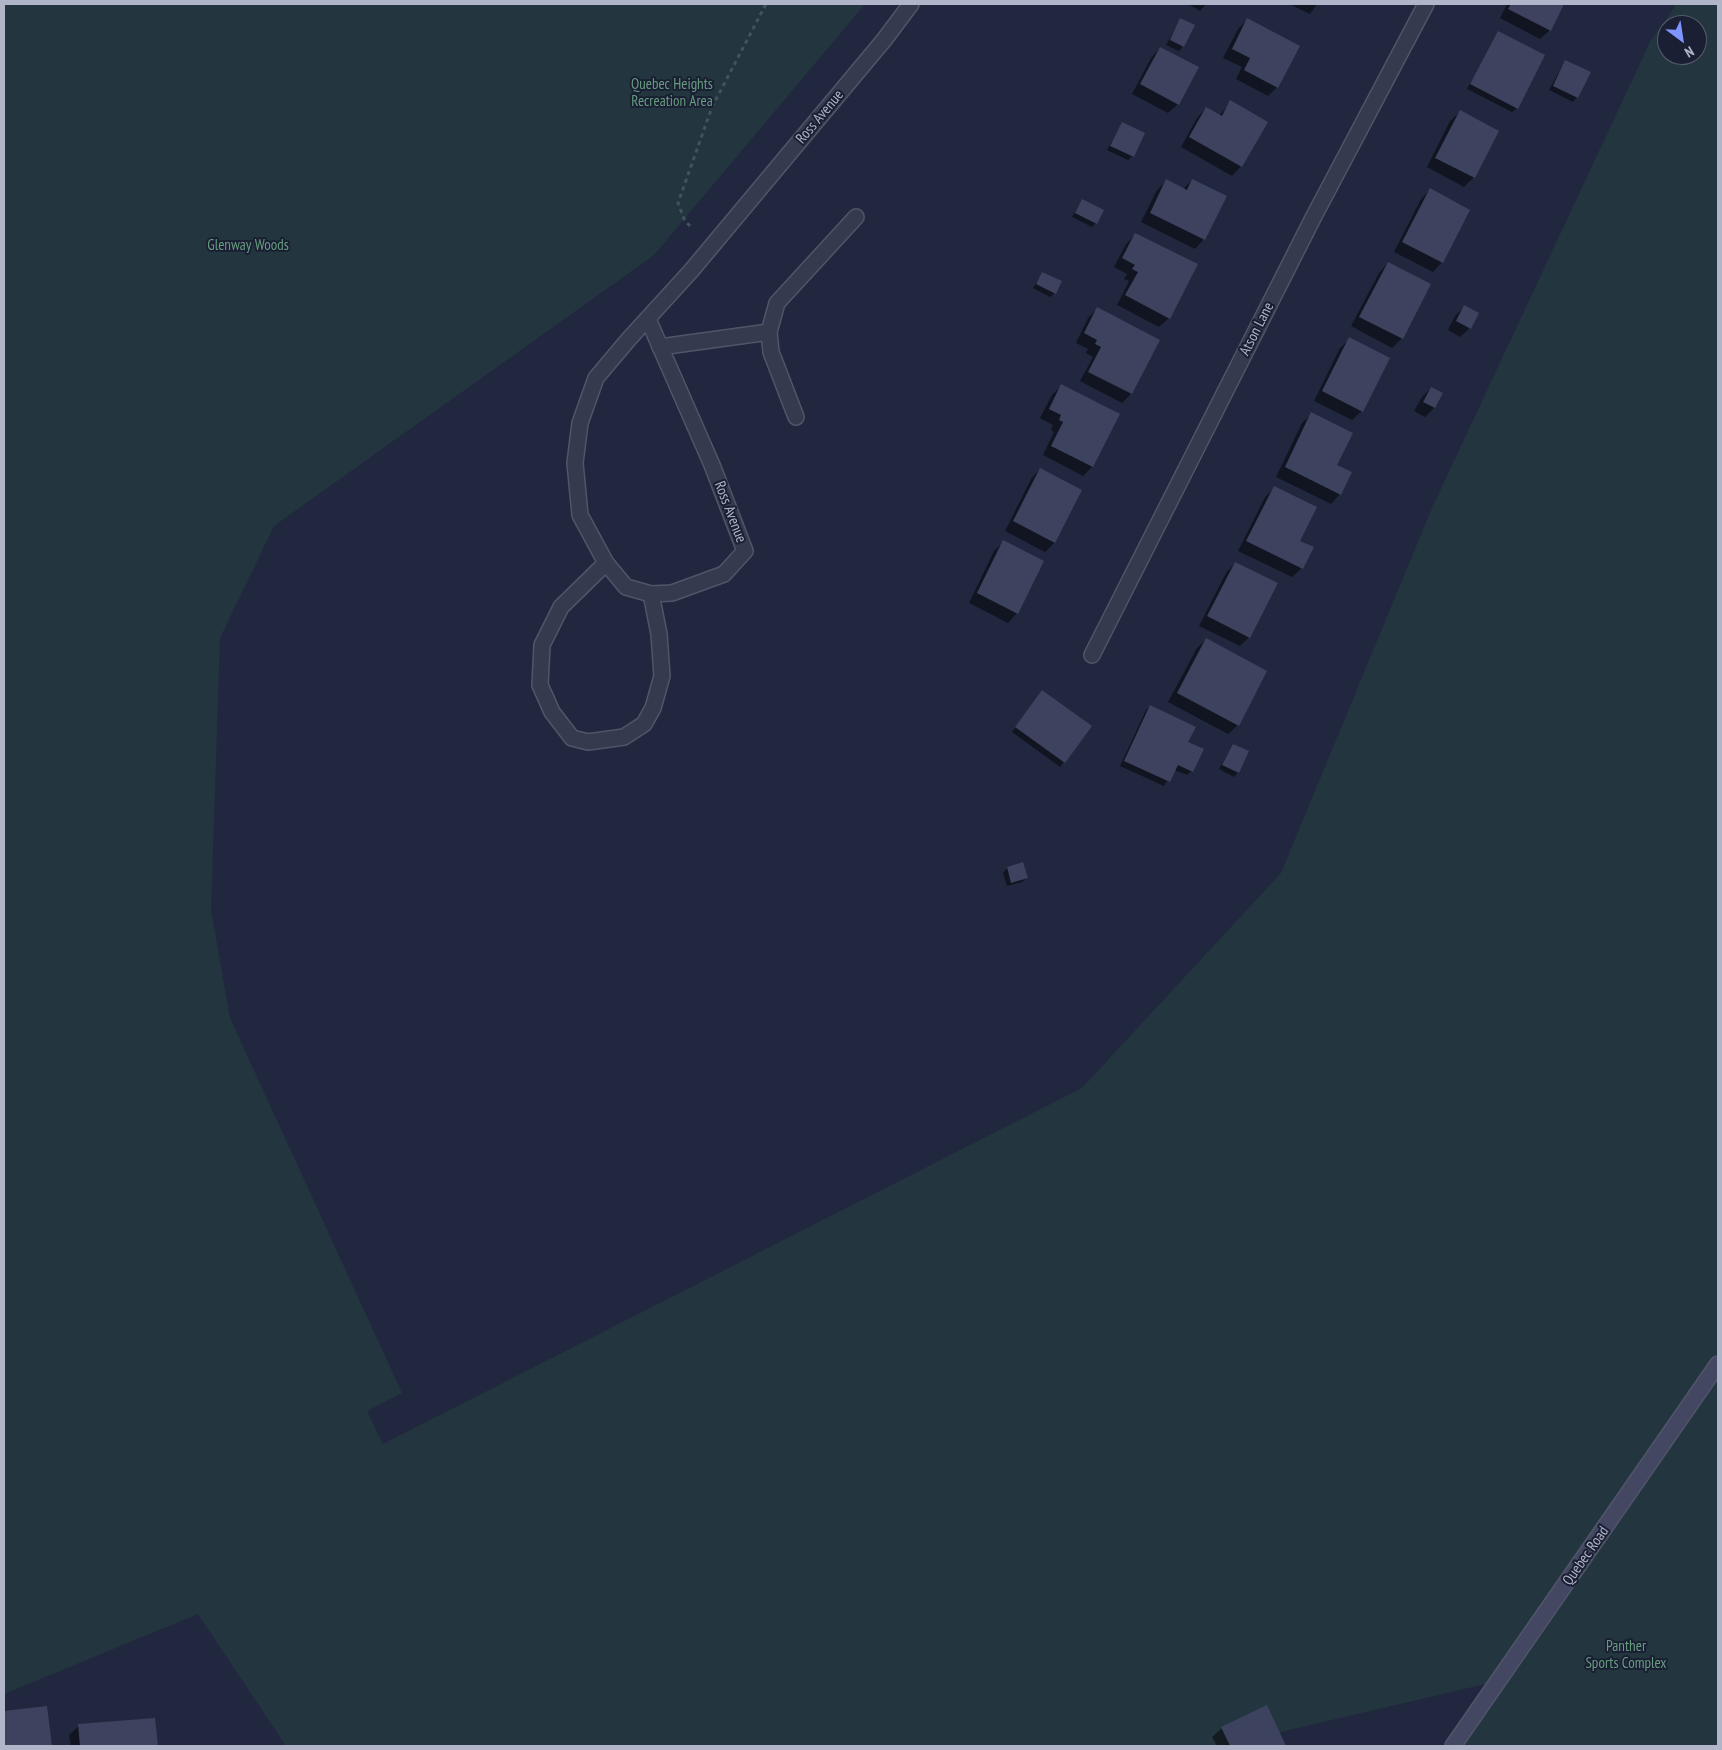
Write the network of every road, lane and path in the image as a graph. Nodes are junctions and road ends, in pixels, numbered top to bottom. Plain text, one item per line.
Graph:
1 (766, 4) edge
2 (911, 4) edge
3 (1426, 4) edge
4 (856, 217) dead end
5 (690, 226) dead end
6 (648, 319) junction
7 (769, 332) junction
8 (660, 347) junction
9 (796, 417) dead end
10 (606, 563) junction
11 (651, 594) junction
12 (1092, 655) dead end
13 (1718, 1364) edge
14 (1452, 1746) edge

1 - 5 path
2 - 6 street, Ross Avenue
3 - 12 street, Atson Lane
4 - 7 street
6 - 8 street, Ross Avenue
6 - 10 street, Ross Avenue
7 - 8 street
7 - 9 street
8 - 11 street, Ross Avenue
10 - 11 street, Ross Avenue
10 - 11 street
13 - 14 street, Quebec Road

